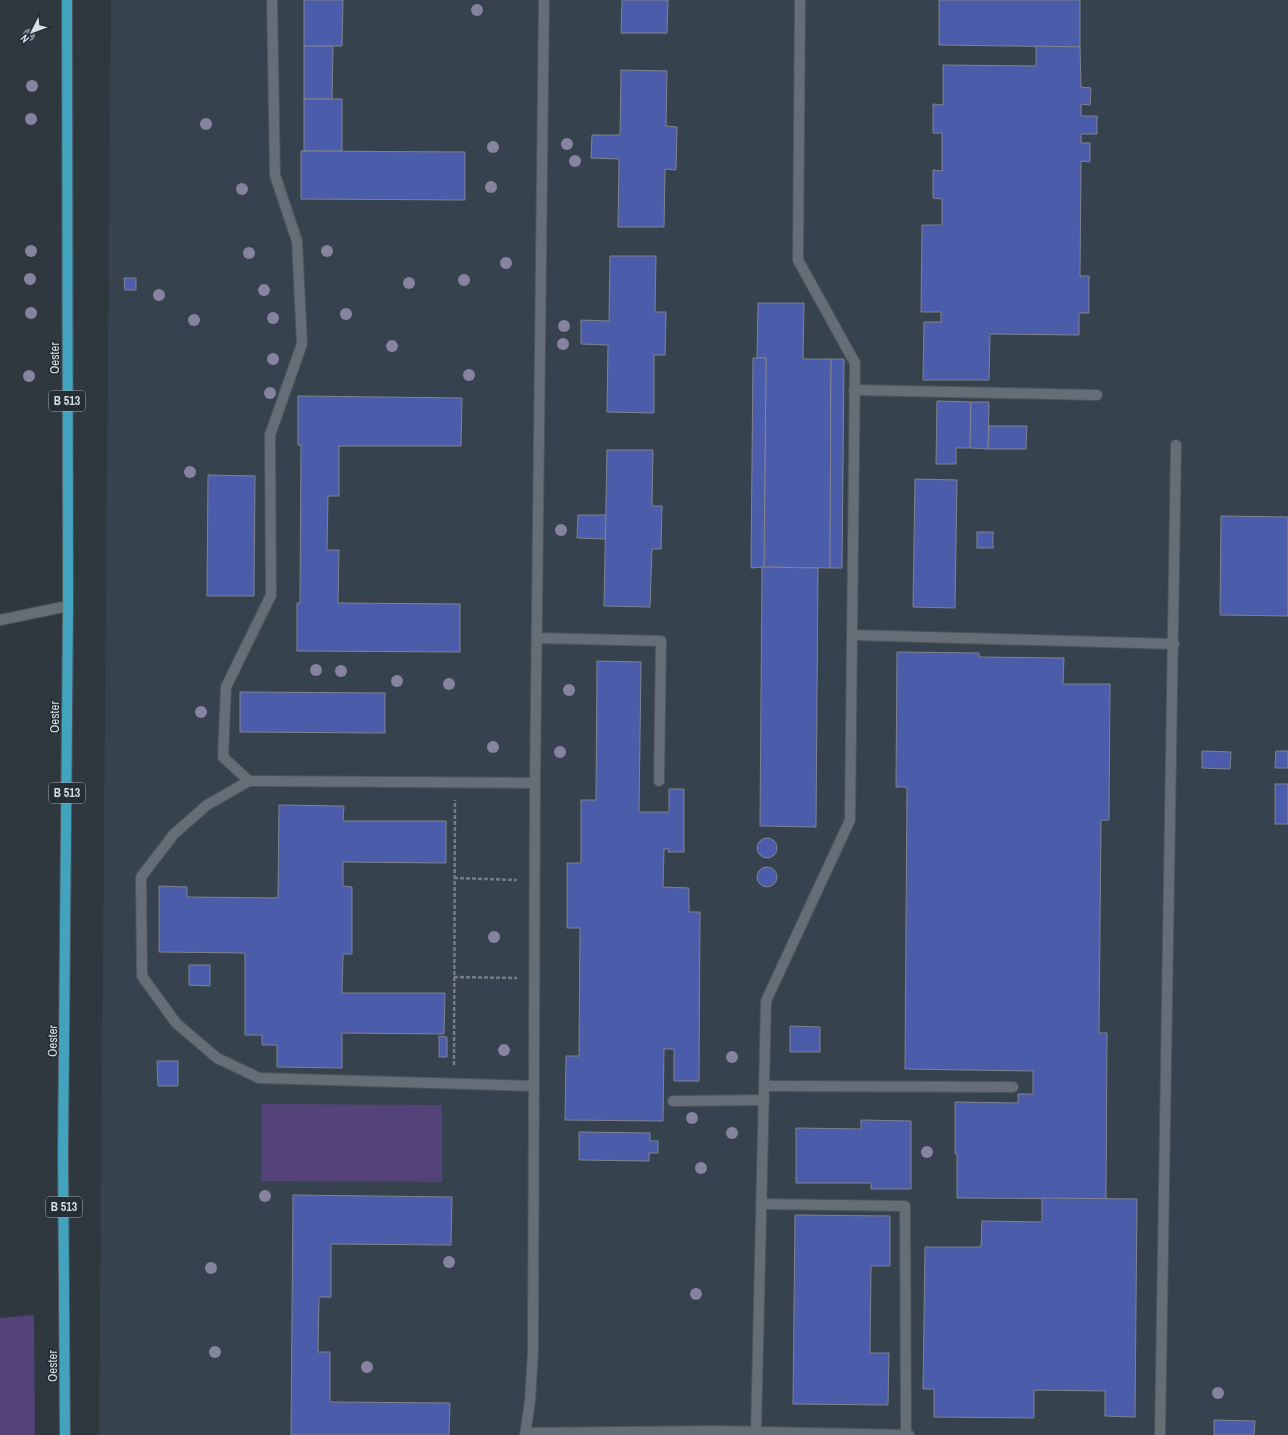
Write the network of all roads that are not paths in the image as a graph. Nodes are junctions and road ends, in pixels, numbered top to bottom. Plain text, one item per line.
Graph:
1 (67, 0) edge
2 (272, 0) edge
3 (544, 0) edge
4 (800, 0) edge
5 (854, 390) junction
6 (1097, 395) dead end
7 (1176, 445) dead end
8 (68, 606) junction
9 (0, 620) edge
10 (853, 635) junction
11 (538, 638) junction
12 (1174, 644) junction
13 (659, 780) dead end
14 (249, 781) junction
15 (536, 783) junction
16 (534, 1086) junction
17 (764, 1086) junction
18 (1013, 1087) dead end
19 (764, 1100) junction
20 (673, 1101) dead end
21 (761, 1204) junction
22 (756, 1432) junction
23 (526, 1434) edge
24 (65, 1435) edge
25 (907, 1435) edge
26 (1160, 1435) edge

1 - 8 main road, Oester / B 513
2 - 14 lane
3 - 11 lane
4 - 5 lane
5 - 6 lane
5 - 10 lane
7 - 12 lane
8 - 9 lane
8 - 24 main road, Oester / B 513
10 - 12 lane
10 - 17 lane
11 - 13 lane
11 - 15 lane
12 - 26 lane
14 - 15 lane
14 - 16 lane
15 - 16 lane
16 - 23 lane
17 - 18 lane
17 - 19 lane
19 - 20 lane
19 - 21 lane
21 - 22 lane
21 - 25 lane
22 - 23 lane
22 - 25 lane

